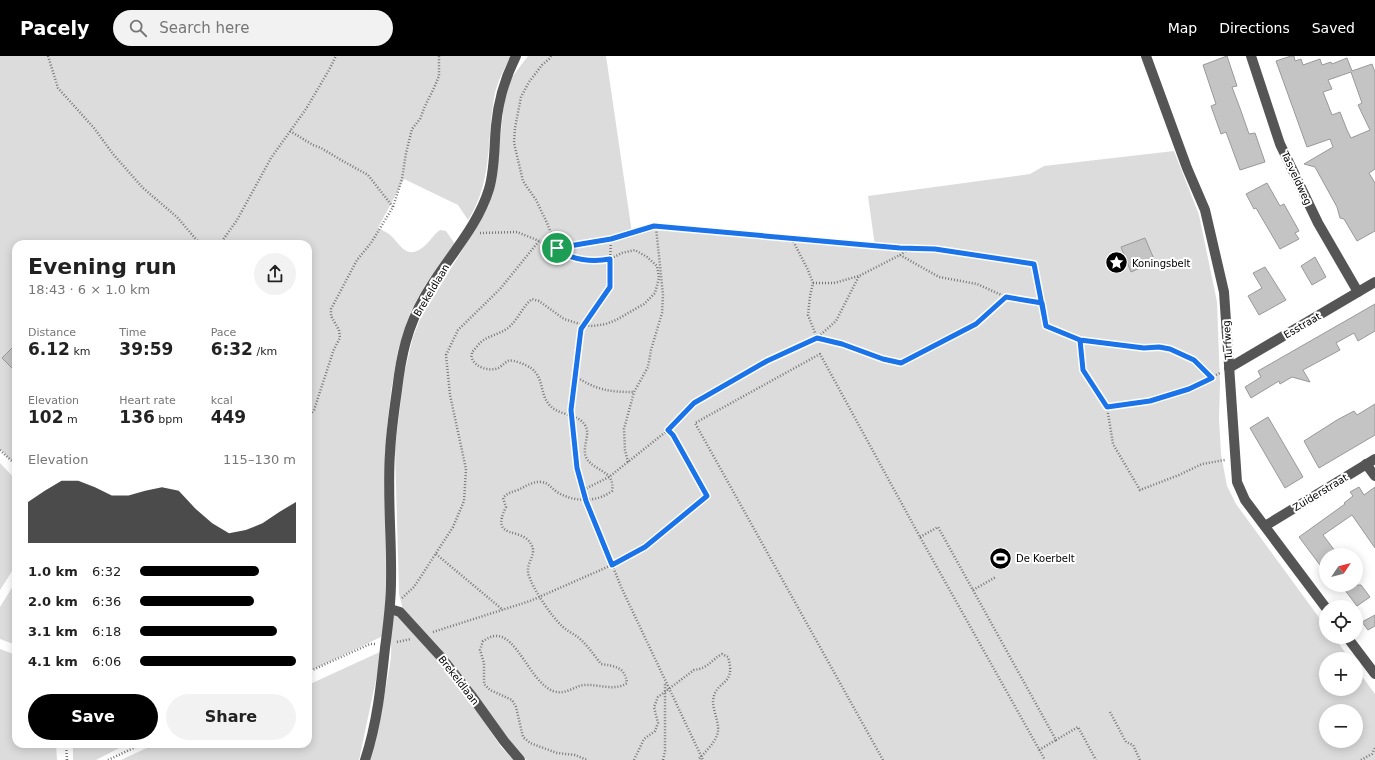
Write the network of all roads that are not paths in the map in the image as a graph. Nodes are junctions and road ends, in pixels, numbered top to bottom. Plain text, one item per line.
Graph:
1 (516, 56) edge
2 (1146, 56) edge
3 (1251, 56) edge
4 (1375, 282) edge
5 (1358, 292) junction
6 (1229, 368) junction
7 (1371, 461) edge
8 (1375, 476) edge
9 (1265, 526) junction
10 (1320, 600) edge
11 (390, 609) junction
12 (1354, 644) edge
13 (1371, 661) edge
14 (1375, 674) edge
15 (365, 760) edge
16 (520, 760) edge

1 - 11 street, Brekeldlaan
2 - 6 street, Turfweg
3 - 5 street, Tasveldweg
4 - 5 street, Esstraat
5 - 6 street, Esstraat
6 - 9 street, Turfweg
7 - 8 street
7 - 9 street, Zuiderstraat
9 - 10 street, Turfweg
11 - 15 street, Brekeldlaan
11 - 16 street, Brekeldlaan
12 - 13 street
13 - 14 street

